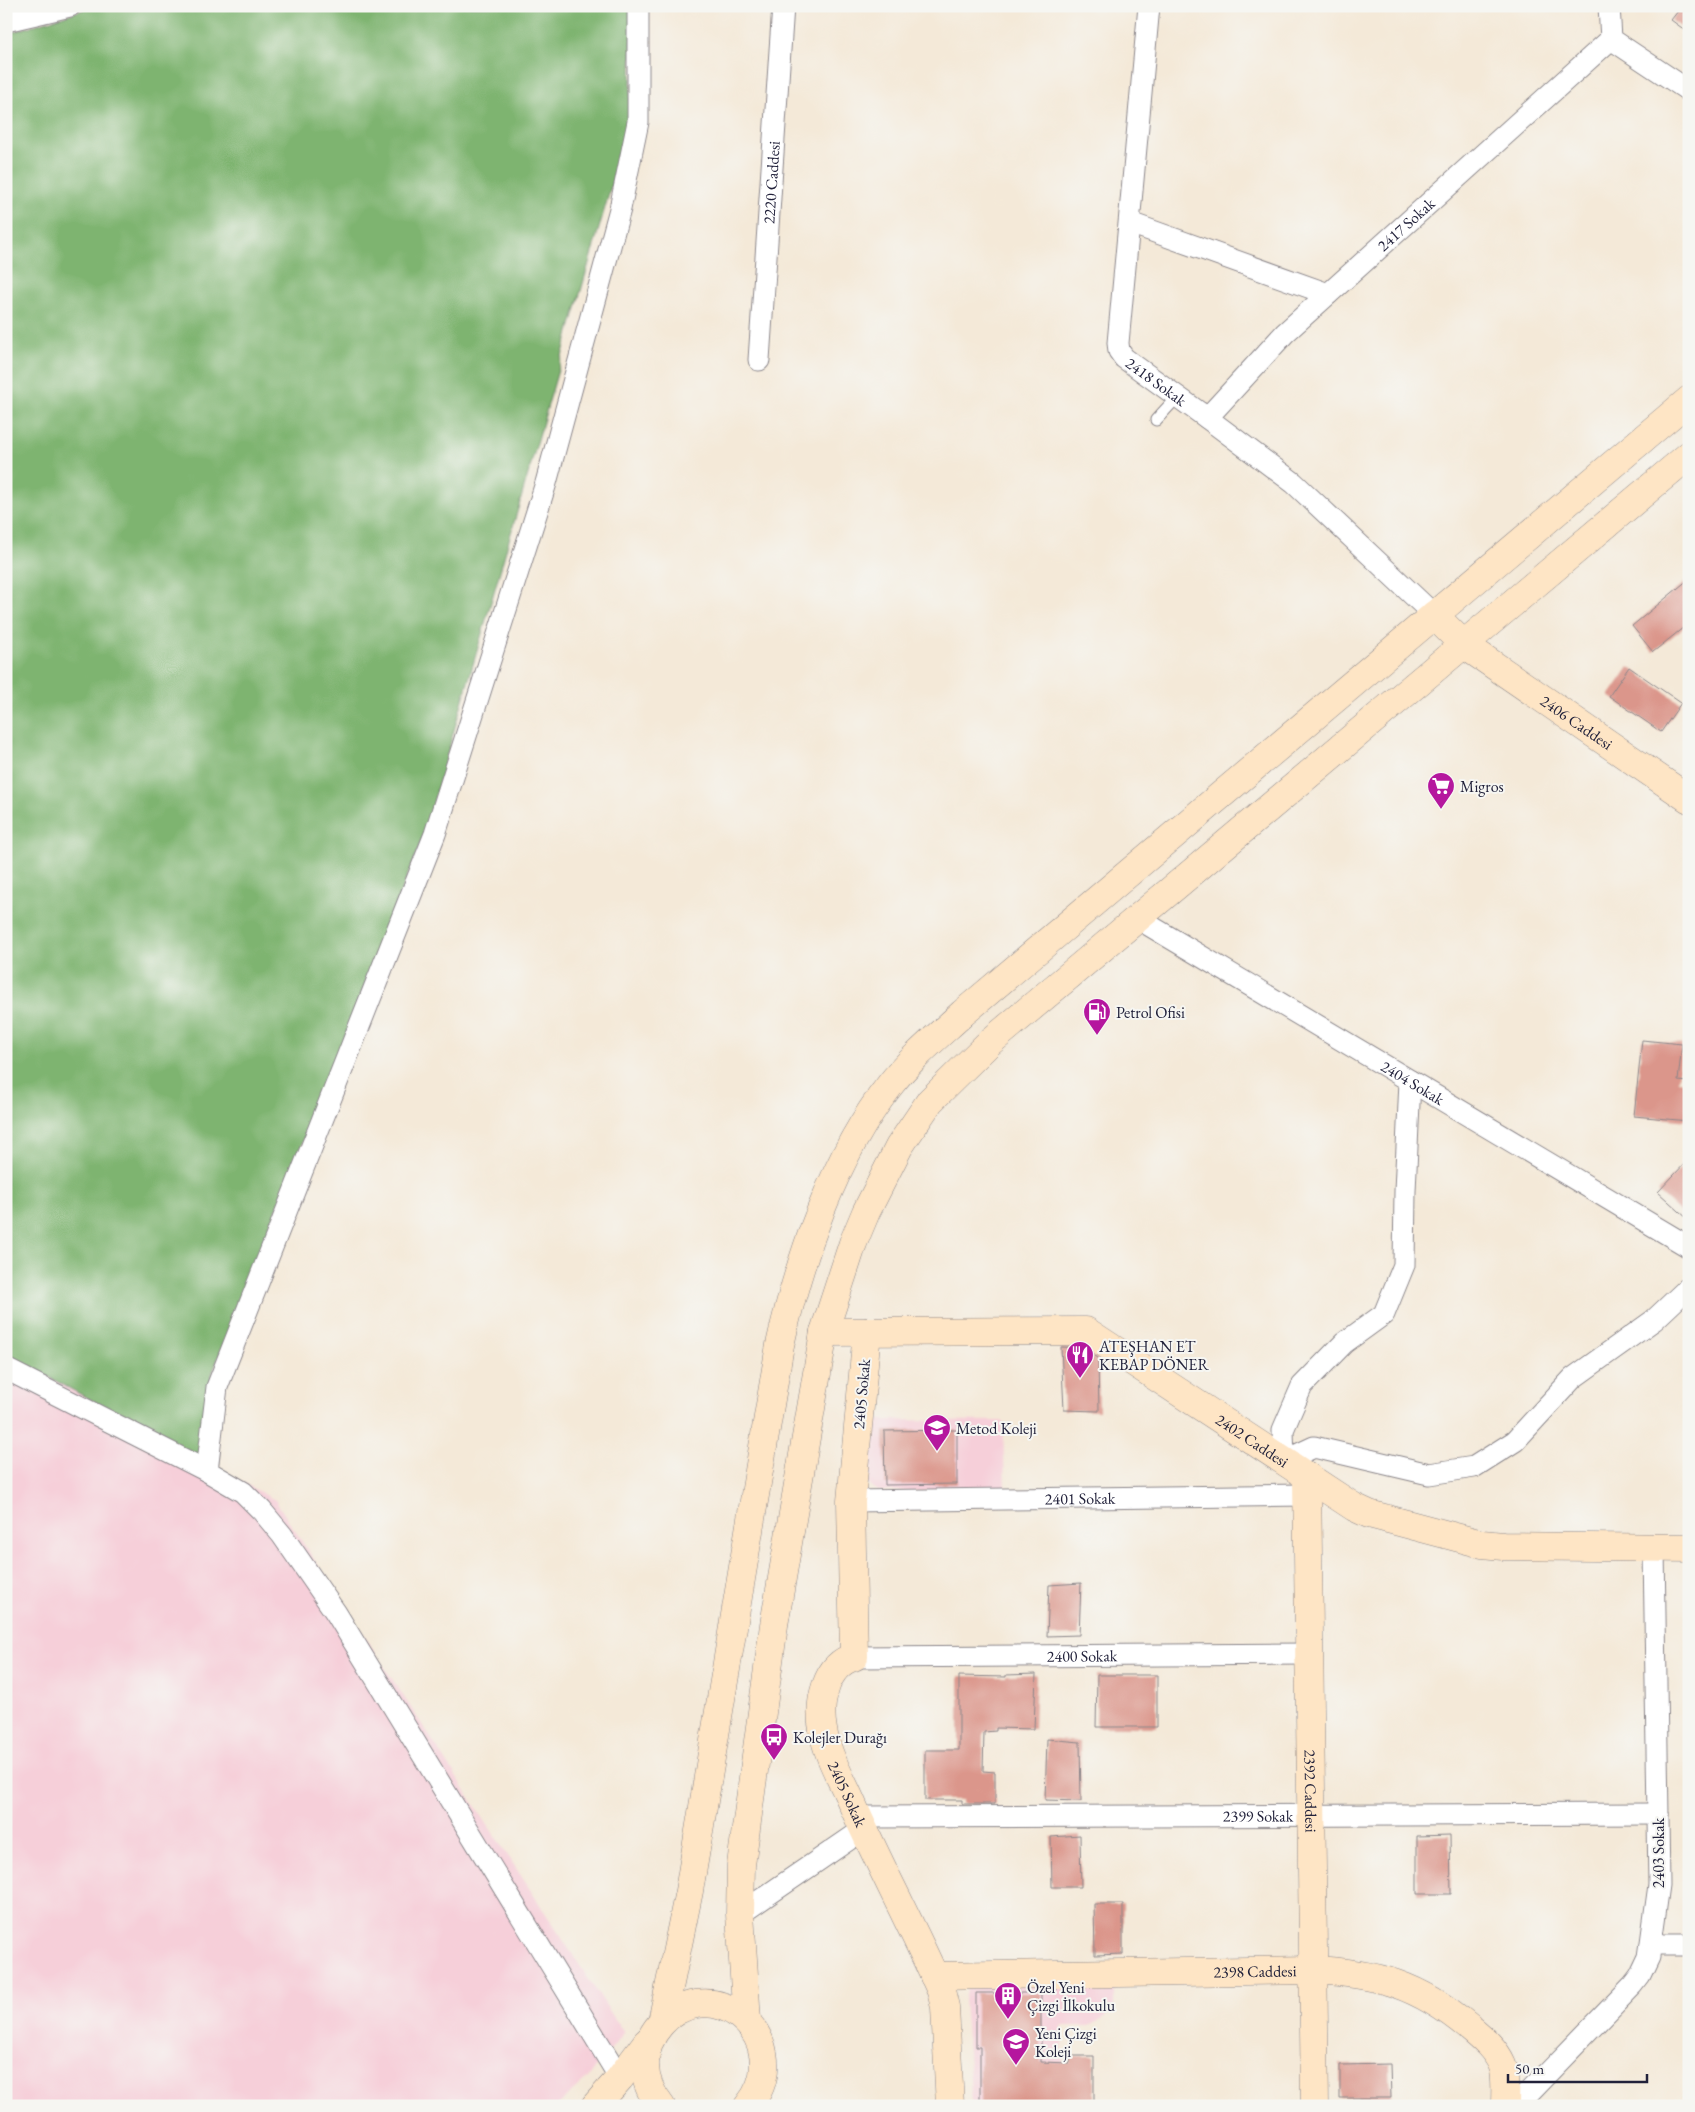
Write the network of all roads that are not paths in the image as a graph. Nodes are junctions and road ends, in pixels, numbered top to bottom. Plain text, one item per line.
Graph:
1 (70, 6) edge
2 (638, 6) edge
3 (783, 6) edge
4 (1149, 6) edge
5 (1610, 6) edge
6 (6, 21) edge
7 (1611, 39) junction
8 (1689, 91) edge
9 (1130, 223) junction
10 (1328, 294) junction
11 (759, 360) dead end
12 (1178, 396) junction
13 (1689, 400) edge
14 (1208, 418) junction
15 (1156, 420) dead end
16 (1689, 455) edge
17 (1434, 615) junction
18 (1464, 644) junction
19 (1689, 800) edge
20 (1137, 918) junction
21 (1410, 1081) junction
22 (1689, 1247) edge
23 (1689, 1287) edge
24 (824, 1332) junction
25 (867, 1332) junction
26 (6, 1369) edge
27 (1284, 1461) junction
28 (206, 1471) junction
29 (1307, 1486) junction
30 (851, 1501) junction
31 (1654, 1548) junction
32 (1689, 1548) edge
33 (1309, 1654) junction
34 (854, 1657) junction
35 (1658, 1814) junction
36 (1311, 1815) junction
37 (861, 1823) junction
38 (740, 1914) junction
39 (1652, 1945) junction
40 (1689, 1945) edge
41 (1313, 1970) junction
42 (934, 1976) junction
43 (747, 2021) junction
44 (657, 2030) junction
45 (620, 2078) junction
46 (754, 2102) edge
47 (595, 2106) edge
48 (661, 2106) edge
49 (950, 2106) edge
50 (1315, 2106) edge
51 (1505, 2106) edge
52 (1516, 2106) edge

1 - 6 street
2 - 28 street
3 - 11 street, 2220 Caddesi
4 - 9 street, 2418 Sokak
5 - 7 street
7 - 8 street
7 - 10 street, 2417 Sokak
9 - 10 street
9 - 12 street, 2418 Sokak
10 - 14 street, 2417 Sokak
12 - 14 street, 2418 Sokak
12 - 15 lane
13 - 17 main road
14 - 17 street, 2418 Sokak
16 - 18 main road
17 - 18 main road, 2406 Caddesi
17 - 44 main road
18 - 19 main road, 2406 Caddesi
18 - 20 main road
20 - 21 street, 2404 Sokak
20 - 24 main road
21 - 22 street, 2404 Sokak
21 - 27 street
23 - 27 street
24 - 25 main road, 2402 Caddesi
24 - 38 main road
25 - 27 main road, 2402 Caddesi
25 - 30 main road, 2405 Sokak
26 - 28 street
27 - 29 main road, 2402 Caddesi
28 - 45 street
29 - 30 street, 2401 Sokak
29 - 31 main road, 2402 Caddesi
29 - 33 main road, 2392 Caddesi
30 - 34 main road, 2405 Sokak
31 - 32 main road, 2402 Caddesi
31 - 35 street, 2403 Sokak
33 - 34 street, 2400 Sokak
33 - 36 main road, 2392 Caddesi
34 - 37 main road, 2405 Sokak
35 - 36 street, 2399 Sokak
35 - 39 street, 2403 Sokak
36 - 37 street, 2399 Sokak
36 - 41 main road, 2392 Caddesi
37 - 38 street
37 - 42 main road, 2405 Sokak
38 - 43 main road
39 - 40 street
39 - 52 street, 2403 Sokak
41 - 42 main road, 2398 Caddesi
41 - 50 main road, 2392 Caddesi
41 - 51 main road, 2398 Caddesi
42 - 49 main road, 2405 Sokak
43 - 44 main road
43 - 46 main road
44 - 45 main road
44 - 48 main road
45 - 47 main road

